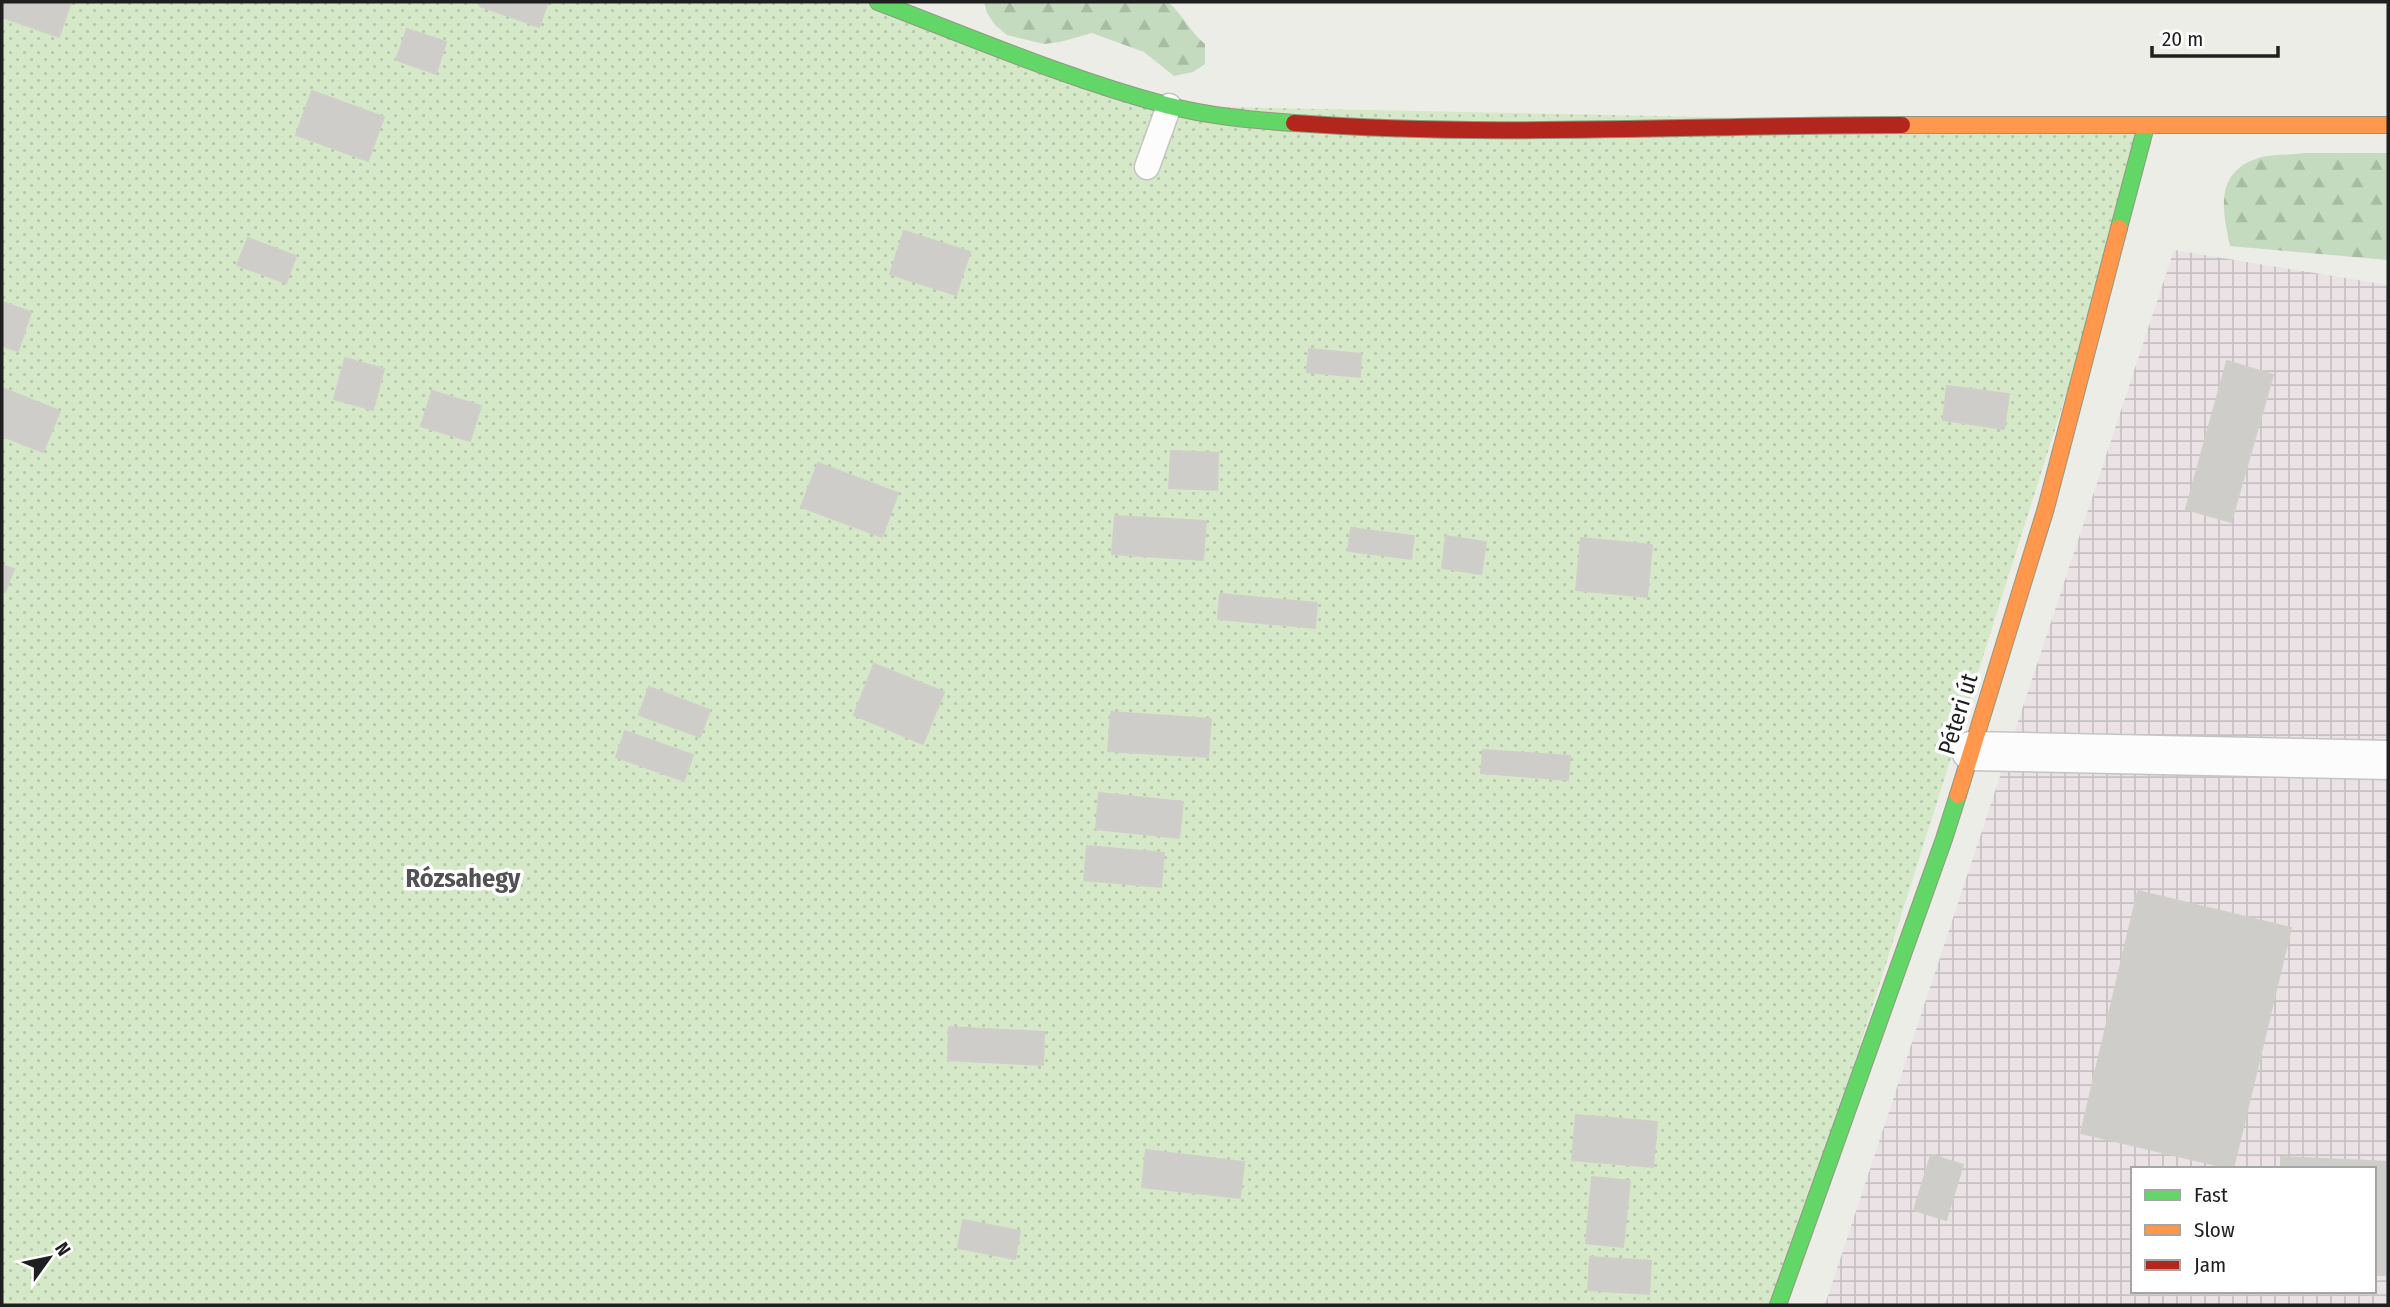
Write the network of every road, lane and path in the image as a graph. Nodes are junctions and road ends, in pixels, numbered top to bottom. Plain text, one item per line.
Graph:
1 (878, 2) edge
2 (1169, 106) junction
3 (2388, 125) edge
4 (2146, 126) junction
5 (1147, 167) dead end
6 (1971, 751) junction
7 (2388, 760) edge
8 (1778, 1305) edge

1 - 2 main road
2 - 4 main road
2 - 5 lane
3 - 4 main road
4 - 6 main road, Péteri út
6 - 7 street
6 - 8 main road, Péteri út

